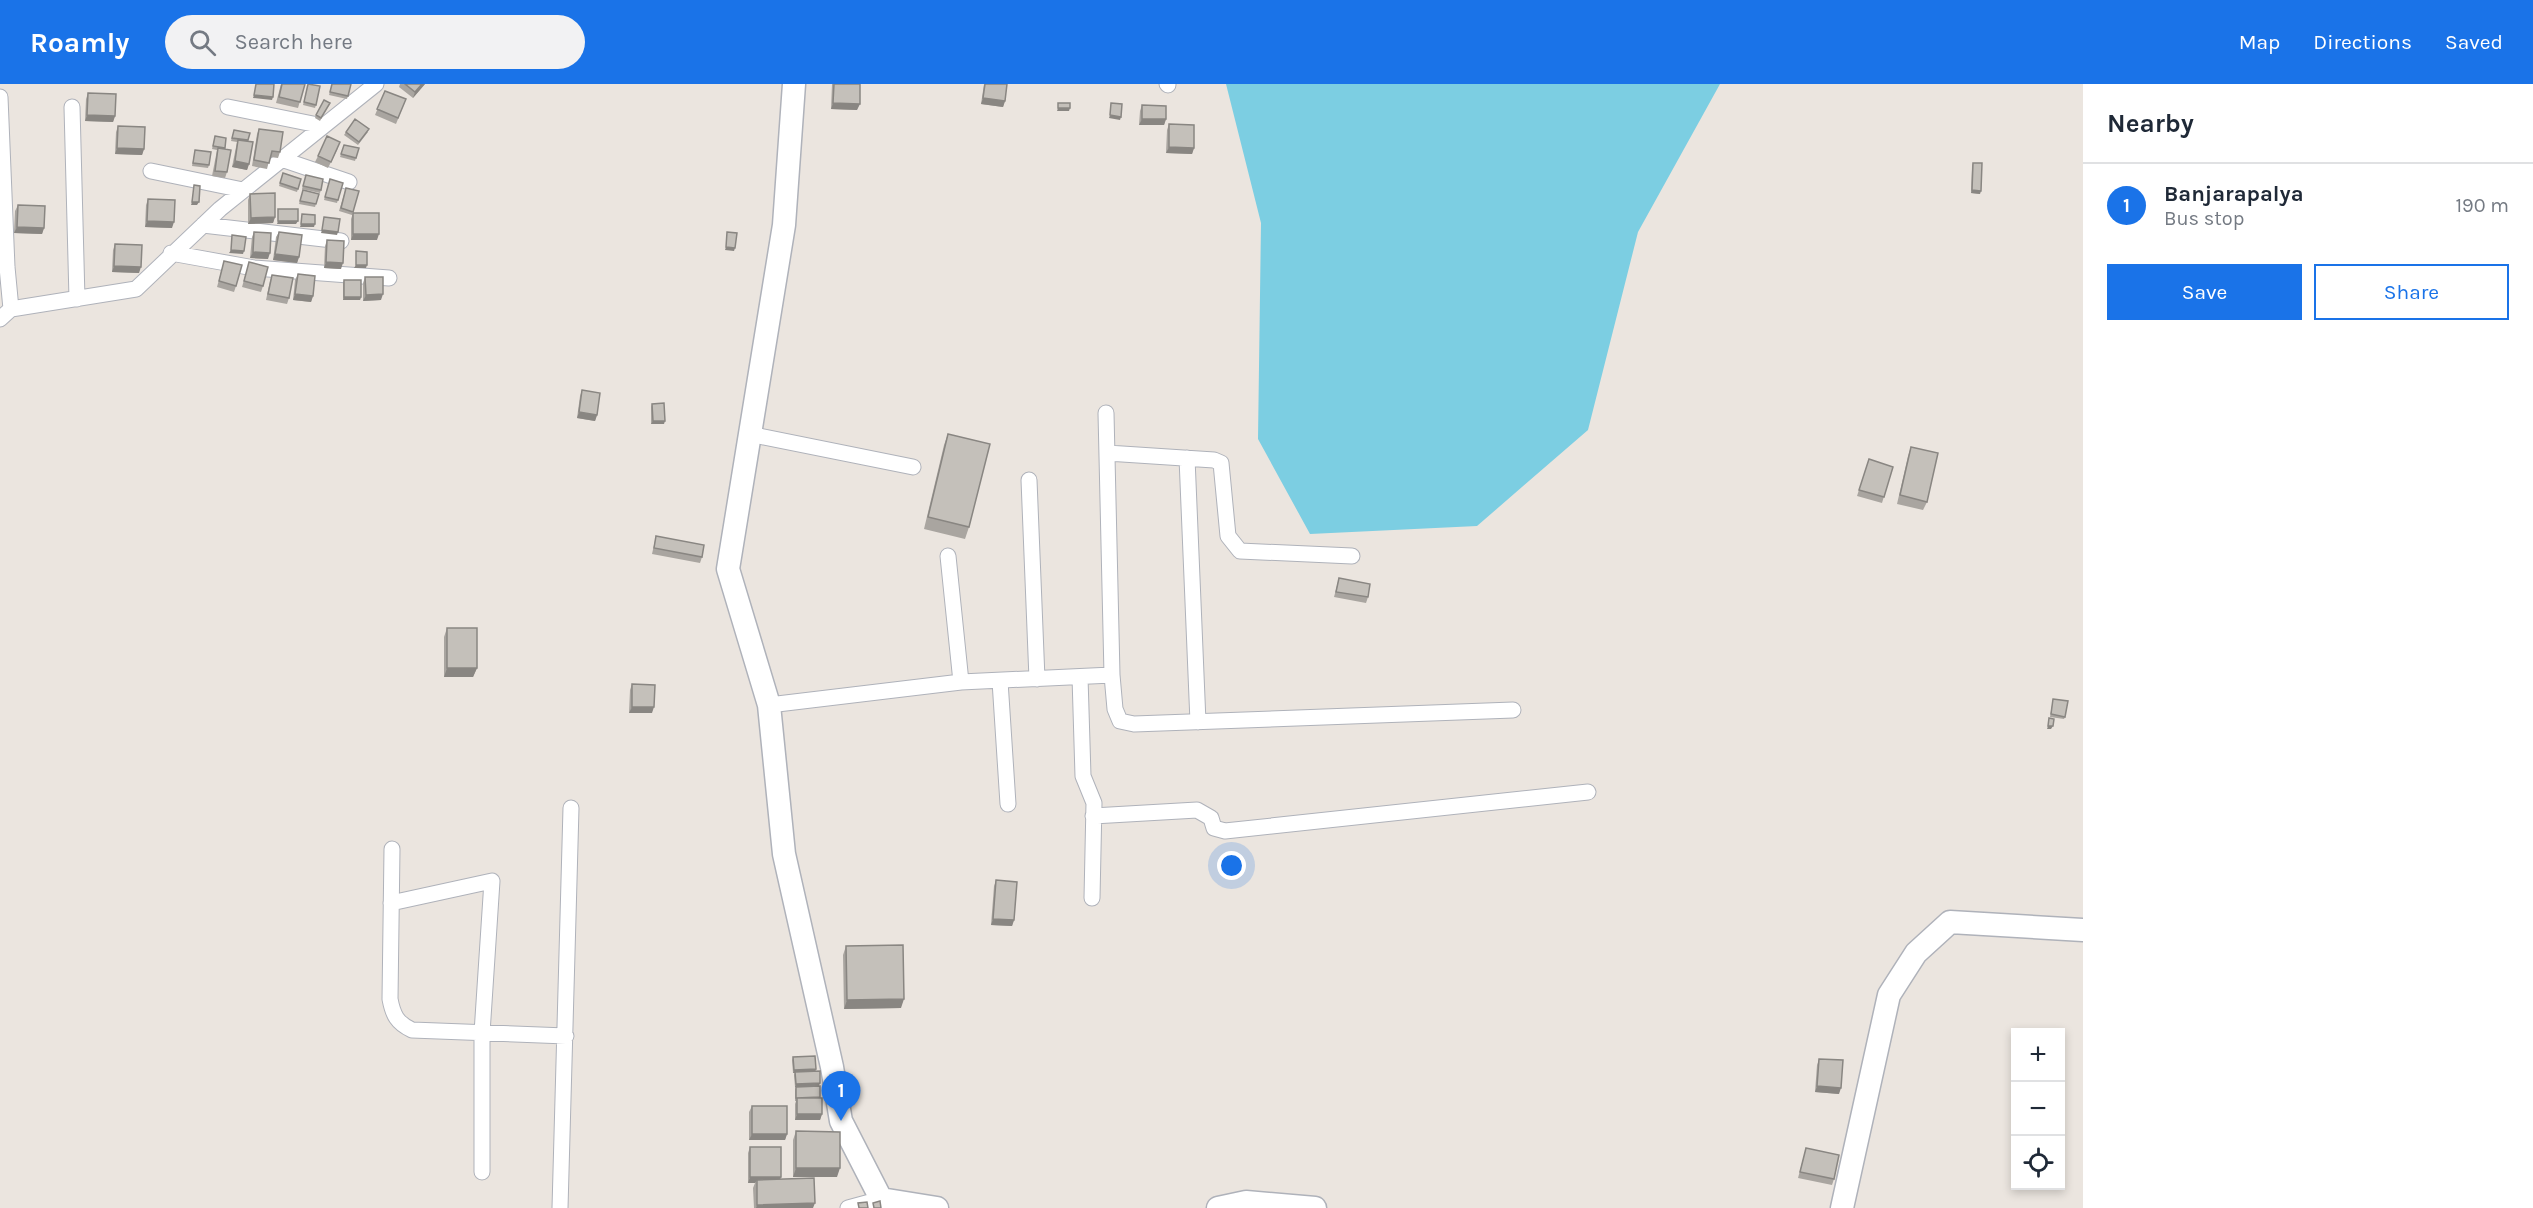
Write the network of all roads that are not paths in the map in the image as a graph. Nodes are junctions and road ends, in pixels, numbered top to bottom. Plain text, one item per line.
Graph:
1 (376, 84) edge
2 (794, 84) edge
3 (0, 97) edge
4 (72, 107) dead end
5 (228, 107) dead end
6 (323, 126) junction
7 (281, 159) junction
8 (152, 171) dead end
9 (349, 182) dead end
10 (243, 190) junction
11 (203, 225) junction
12 (341, 241) edge
13 (171, 253) junction
14 (389, 278) dead end
15 (0, 298) edge
16 (77, 299) junction
17 (6, 314) edge
18 (1106, 413) dead end
19 (749, 434) junction
20 (1107, 453) junction
21 (1188, 458) junction
22 (913, 467) dead end
23 (1029, 480) dead end
24 (948, 556) dead end
25 (1352, 556) dead end
26 (1112, 675) junction
27 (1080, 677) junction
28 (1037, 679) junction
29 (1000, 681) junction
30 (961, 682) junction
31 (769, 705) junction
32 (1513, 710) dead end
33 (1198, 722) junction
34 (1588, 792) dead end
35 (1008, 804) dead end
36 (571, 808) dead end
37 (1094, 816) junction
38 (392, 849) dead end
39 (1092, 898) dead end
40 (392, 903) junction
41 (2083, 930) edge
42 (482, 1033) junction
43 (566, 1036) junction
44 (482, 1172) dead end
45 (881, 1199) junction
46 (560, 1208) edge
47 (848, 1208) edge
48 (937, 1208) edge
49 (1218, 1208) edge
50 (1315, 1208) edge
51 (1842, 1208) edge

1 - 6 street
2 - 19 street
3 - 17 street
4 - 16 street
5 - 6 street
6 - 7 street
7 - 9 street
7 - 10 street
8 - 10 street
10 - 11 street
11 - 12 street
11 - 13 street
13 - 14 street
13 - 16 street
15 - 17 street
16 - 17 street
18 - 20 street
19 - 22 street
19 - 31 street
20 - 21 street
20 - 26 street
21 - 25 street
21 - 33 street
23 - 28 street
24 - 30 street
26 - 27 street
26 - 33 street
27 - 28 street
27 - 37 street
28 - 29 street
29 - 30 street
29 - 35 street
30 - 31 street
31 - 45 street
32 - 33 street
34 - 37 street
36 - 43 street
37 - 39 street
38 - 40 street
40 - 42 street
40 - 42 street
41 - 51 street
42 - 43 street
42 - 44 street
43 - 46 street
45 - 47 street
45 - 48 street
49 - 50 street

